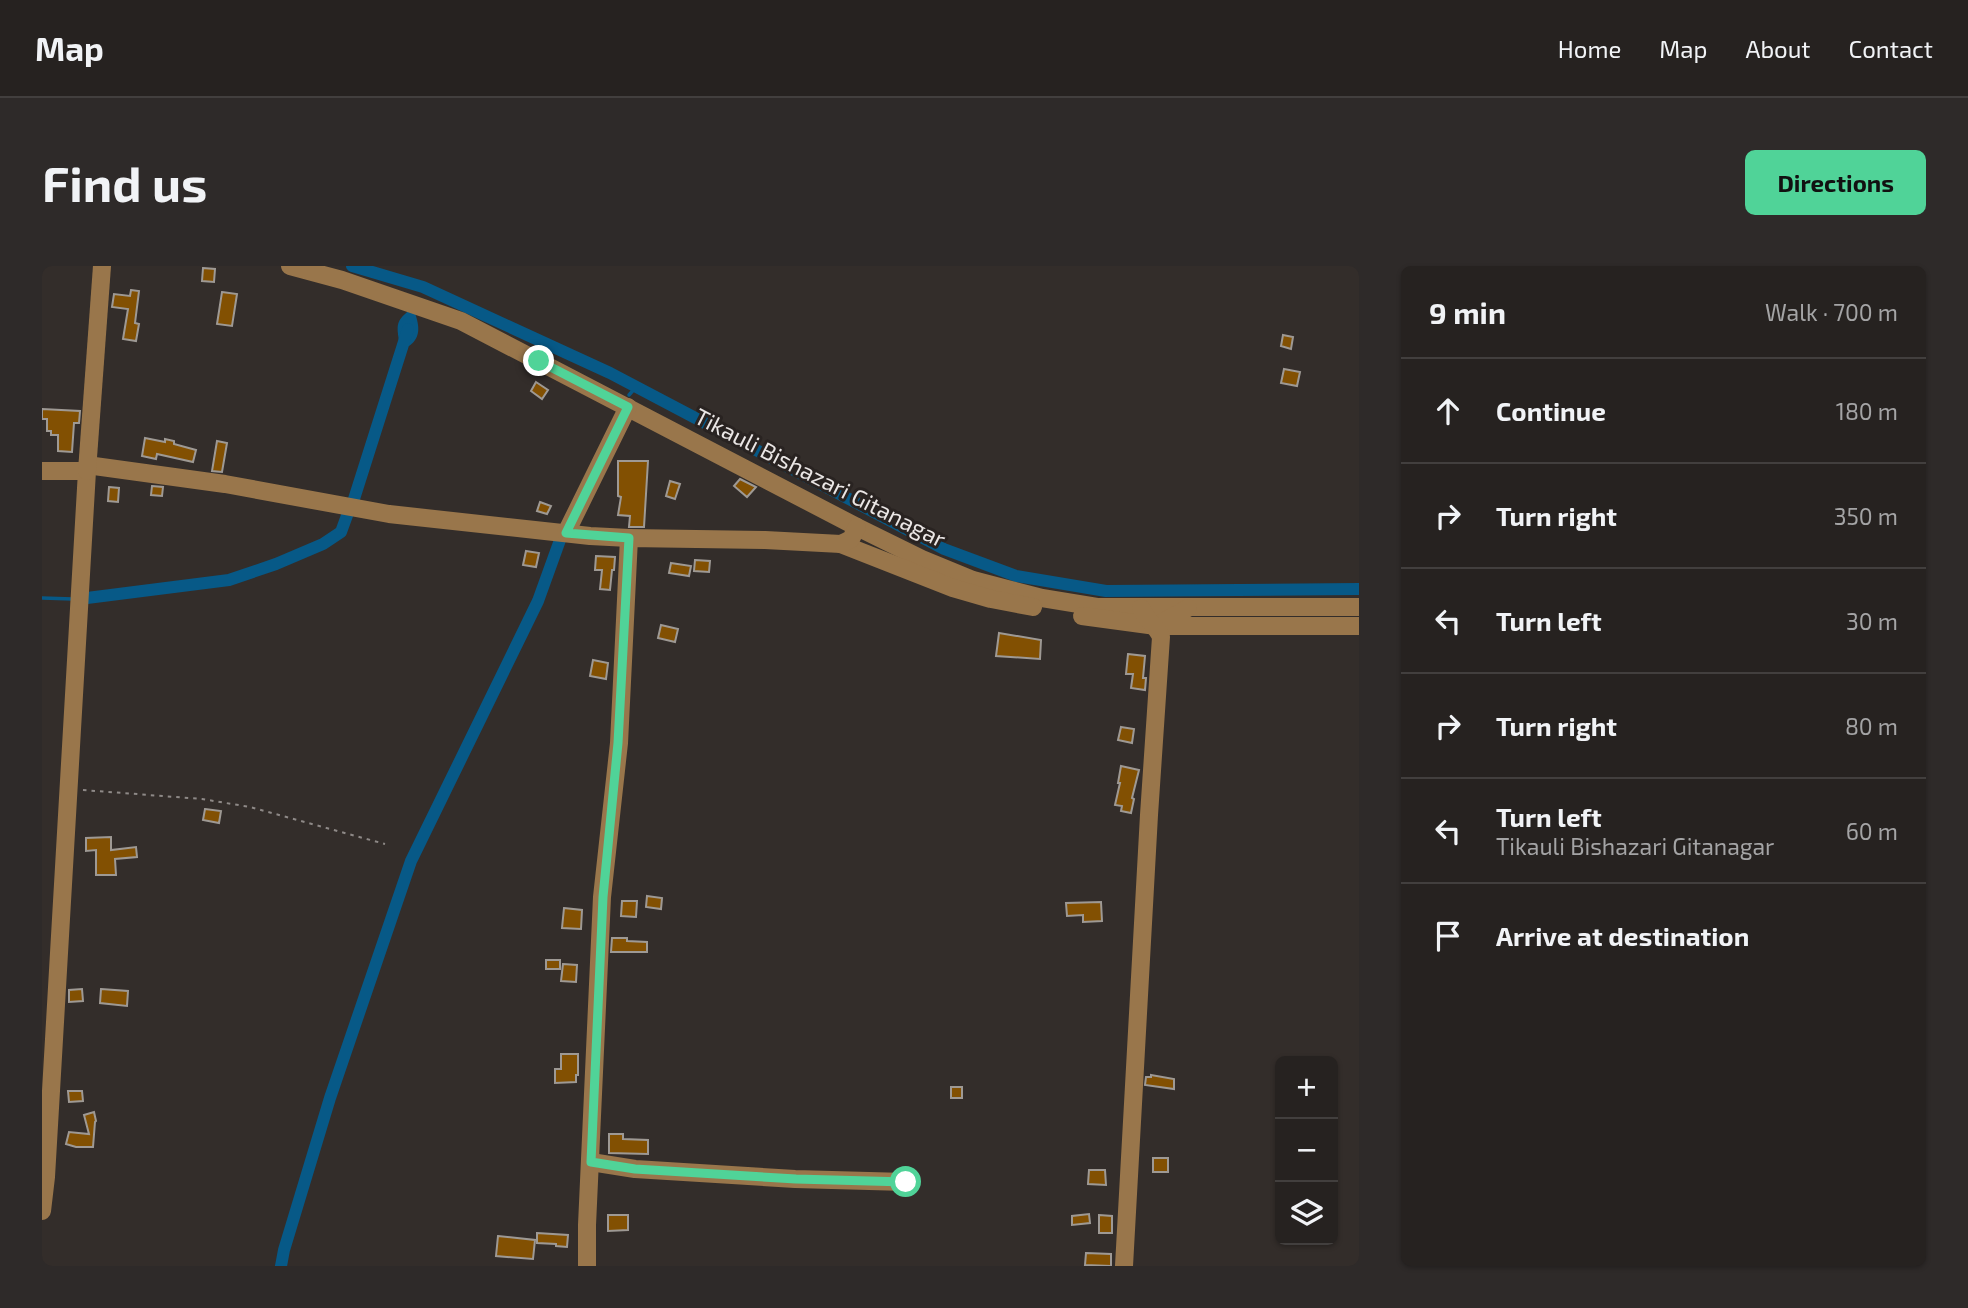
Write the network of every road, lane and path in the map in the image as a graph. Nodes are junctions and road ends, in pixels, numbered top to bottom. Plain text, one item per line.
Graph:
1 (102, 266) edge
2 (290, 266) edge
3 (345, 272) edge
4 (628, 407) junction
5 (87, 468) junction
6 (42, 471) edge
7 (857, 527) junction
8 (566, 533) junction
9 (629, 538) junction
10 (841, 544) junction
11 (871, 555) junction
12 (1359, 607) edge
13 (1141, 608) junction
14 (1189, 608) junction
15 (1156, 626) junction
16 (1359, 626) edge
17 (68, 789) junction
18 (385, 844) dead end
19 (591, 1162) junction
20 (906, 1182) dead end
21 (42, 1211) edge
22 (587, 1266) edge
23 (1124, 1266) edge

1 - 5 street
2 - 3 street, Tikauli Bishazari Gitanagar
3 - 4 street, Tikauli Bishazari Gitanagar
4 - 7 street, Tikauli Bishazari Gitanagar
4 - 8 street
5 - 6 street
5 - 8 street
5 - 17 street
7 - 10 street
7 - 11 street
7 - 13 street, Tikauli Bishazari Gitanagar
8 - 9 street
9 - 10 street
9 - 19 street
10 - 11 street
11 - 15 street
12 - 14 street, Tikauli Bishazari Gitanagar
13 - 14 street, Tikauli Bishazari Gitanagar
13 - 15 street
14 - 15 street
15 - 16 street
15 - 23 street
17 - 18 path
17 - 21 street
19 - 20 street
19 - 22 street

